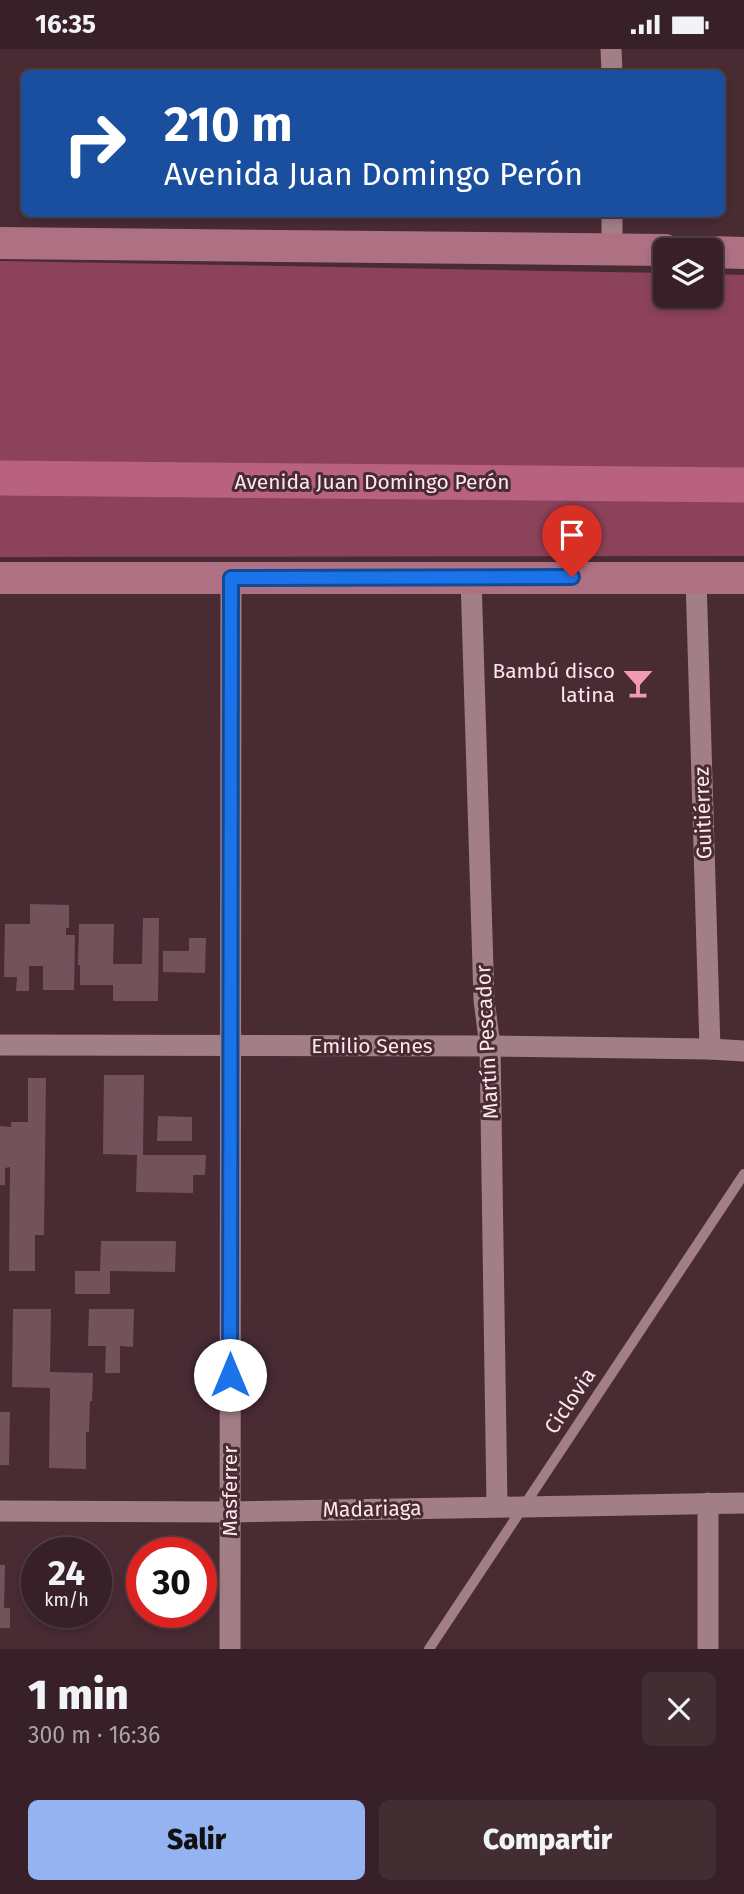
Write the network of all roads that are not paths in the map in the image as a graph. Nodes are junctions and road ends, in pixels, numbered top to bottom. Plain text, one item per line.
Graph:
1 (611, 49) edge
2 (611, 70) edge
3 (612, 217) edge
4 (0, 243) edge
5 (612, 249) junction
6 (653, 250) edge
7 (723, 252) edge
8 (744, 253) edge
9 (0, 478) edge
10 (744, 485) edge
11 (471, 577) junction
12 (696, 577) junction
13 (0, 578) edge
14 (231, 578) junction
15 (744, 578) edge
16 (0, 1045) edge
17 (231, 1045) junction
18 (490, 1046) junction
19 (710, 1049) junction
20 (744, 1051) edge
21 (744, 1174) edge
22 (708, 1503) junction
23 (744, 1503) edge
24 (497, 1506) junction
25 (523, 1507) junction
26 (0, 1511) edge
27 (230, 1512) junction
28 (230, 1649) edge
29 (429, 1649) edge
30 (708, 1649) edge

1 - 2 street
3 - 5 street
4 - 5 main road
5 - 6 main road
7 - 8 main road
9 - 10 main road, Avenida Juan Domingo Perón
11 - 12 main road
11 - 14 main road
11 - 18 street, Martín Pescador
12 - 15 main road
12 - 19 street, Guitiérrez
13 - 14 main road
14 - 17 street, Masferrer
16 - 17 street, Emilio Senes
17 - 18 street, Emilio Senes
17 - 27 street, Masferrer
18 - 19 street, Emilio Senes
18 - 24 street, Martín Pescador
19 - 20 street, Emilio Senes
21 - 25 lane, Ciclovia
22 - 23 street, Madariaga
22 - 25 street, Madariaga
22 - 30 street
24 - 25 street, Madariaga
24 - 27 street, Madariaga
25 - 29 lane, Ciclovia
26 - 27 street, Madariaga
27 - 28 street, Masferrer

